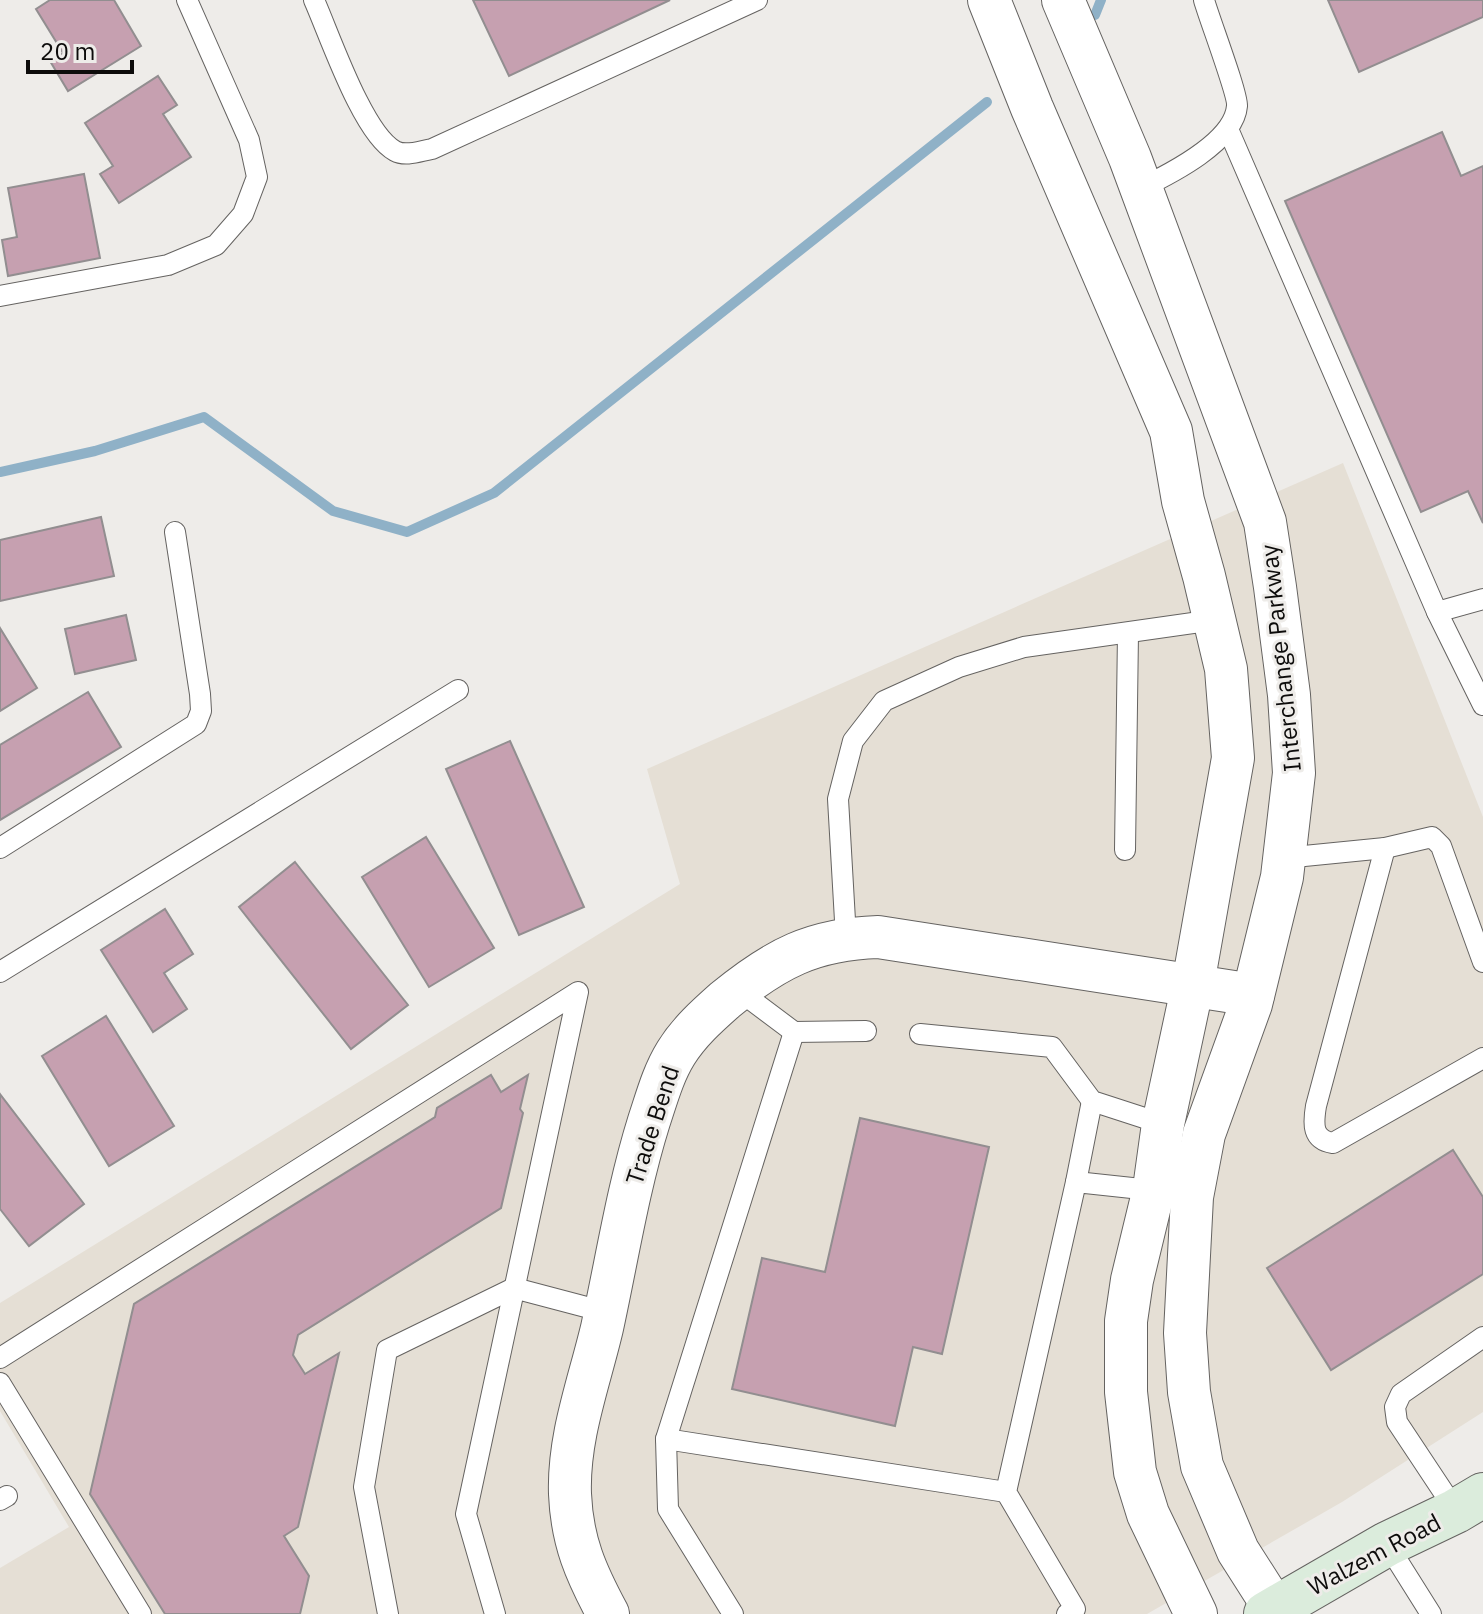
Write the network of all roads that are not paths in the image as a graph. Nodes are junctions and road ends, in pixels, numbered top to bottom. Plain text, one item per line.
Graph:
1 (187, 0) edge
2 (314, 0) edge
3 (757, 0) edge
4 (989, 0) edge
5 (1063, 0) edge
6 (1204, 0) edge
7 (1228, 129) junction
8 (1141, 188) junction
9 (0, 296) edge
10 (175, 532) dead end
11 (1483, 599) edge
12 (1437, 612) junction
13 (1214, 620) junction
14 (1128, 633) junction
15 (458, 690) dead end
16 (1483, 705) edge
17 (0, 848) edge
18 (1385, 848) junction
19 (1125, 850) dead end
20 (1284, 858) junction
21 (846, 938) junction
22 (1483, 962) edge
23 (0, 972) edge
24 (1193, 984) junction
25 (738, 990) junction
26 (1253, 995) junction
27 (866, 1031) dead end
28 (794, 1032) junction
29 (920, 1034) dead end
30 (1483, 1058) edge
31 (1092, 1101) junction
32 (1163, 1124) junction
33 (1204, 1134) junction
34 (1076, 1182) junction
35 (1173, 1193) junction
36 (514, 1288) junction
37 (605, 1312) junction
38 (1483, 1337) edge
39 (0, 1358) edge
40 (0, 1383) edge
41 (666, 1439) junction
42 (1006, 1492) junction
43 (1469, 1503) edge
44 (1387, 1544) junction
45 (1280, 1609) edge
46 (141, 1614) edge
47 (388, 1614) edge
48 (495, 1614) edge
49 (608, 1614) edge
50 (733, 1614) edge
51 (1067, 1614) edge
52 (1196, 1614) edge
53 (1431, 1614) edge

1 - 9 lane
2 - 3 lane
4 - 13 street, Interchange Parkway
5 - 8 street, Interchange Parkway
6 - 7 lane
7 - 8 lane
7 - 12 lane
8 - 20 street, Interchange Parkway
10 - 17 lane
11 - 12 lane
12 - 16 lane
13 - 14 lane
13 - 24 street, Interchange Parkway
14 - 19 lane
14 - 21 lane
15 - 23 lane
18 - 20 lane
18 - 22 lane
18 - 30 lane
20 - 26 street, Interchange Parkway
21 - 24 street, Trade Bend
21 - 25 street, Trade Bend
24 - 26 street, Trade Bend
24 - 32 street, Interchange Parkway
25 - 28 lane
25 - 37 street, Trade Bend
26 - 33 street, Interchange Parkway
27 - 28 lane
28 - 41 lane
29 - 31 lane
31 - 32 lane
31 - 34 lane
32 - 33 lane
32 - 35 street, Interchange Parkway
33 - 35 street, Interchange Parkway
34 - 35 lane
34 - 42 lane
35 - 45 street, Interchange Parkway
35 - 52 street, Interchange Parkway
36 - 37 lane
36 - 39 lane
36 - 47 lane
36 - 48 lane
37 - 49 street, Trade Bend
38 - 43 lane
40 - 46 lane
41 - 42 lane
41 - 50 lane
42 - 51 lane
43 - 44 main road, Walzem Road
44 - 45 main road, Walzem Road
44 - 53 lane

